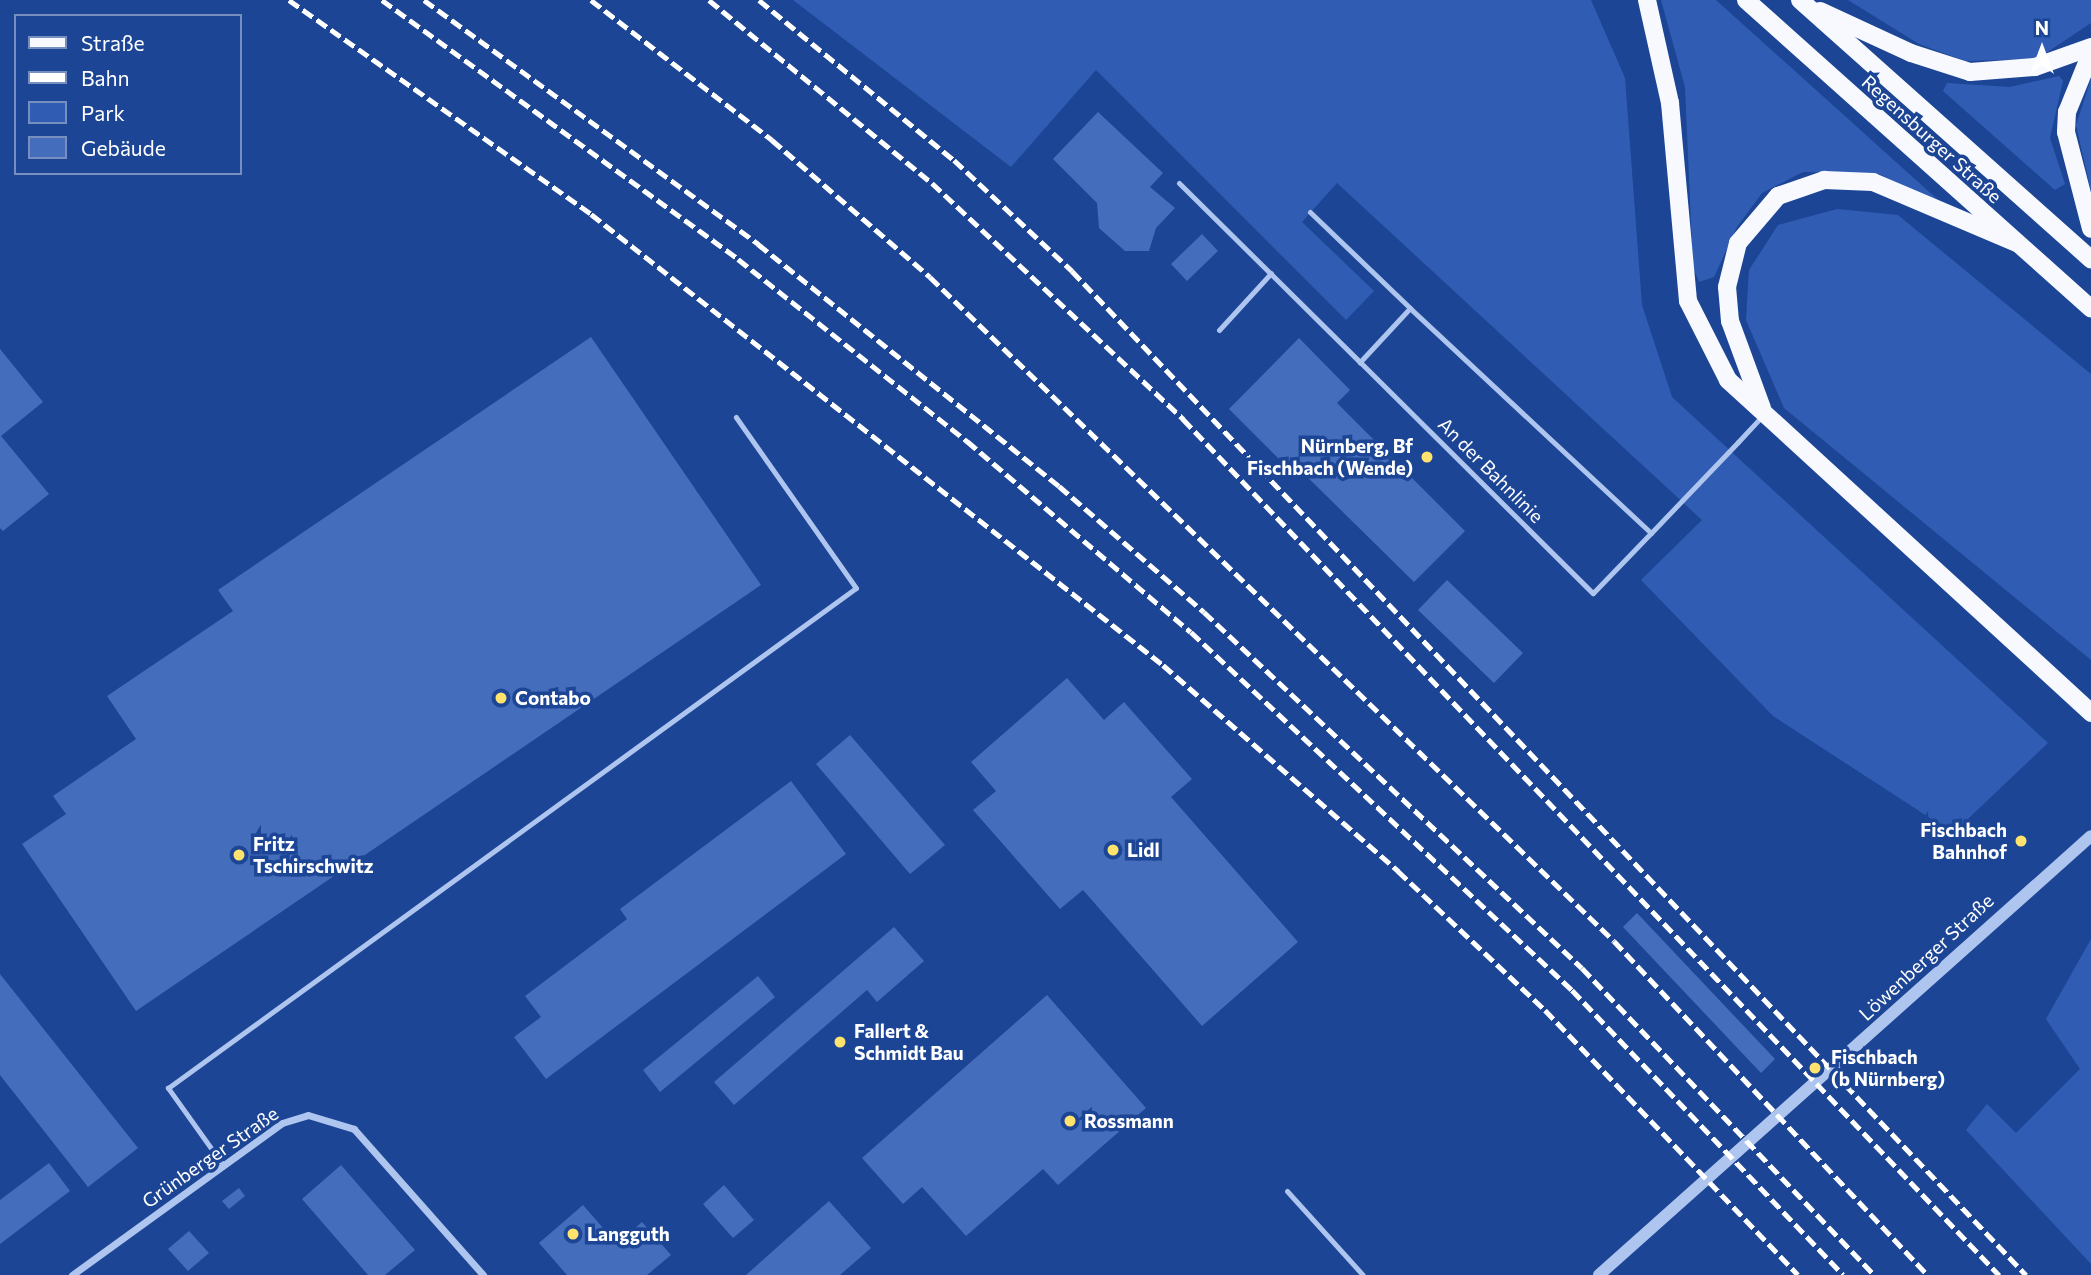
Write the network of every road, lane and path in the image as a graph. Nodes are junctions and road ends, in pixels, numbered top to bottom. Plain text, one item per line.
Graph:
1 (1647, 0) edge
2 (1746, 0) edge
3 (1802, 2) edge
4 (2091, 47) edge
5 (2091, 53) edge
6 (1180, 183) dead end
7 (1310, 212) dead end
8 (2091, 229) edge
9 (2017, 243) junction
10 (2091, 259) edge
11 (1271, 273) junction
12 (1410, 308) junction
13 (2091, 309) edge
14 (1219, 330) dead end
15 (1360, 362) junction
16 (1764, 414) junction
17 (736, 417) dead end
18 (1651, 533) junction
19 (2091, 713) edge
20 (2091, 836) edge
21 (223, 1165) junction
22 (1287, 1191) dead end
23 (72, 1275) edge
24 (483, 1275) edge
25 (1363, 1275) edge
26 (1599, 1275) edge

1 - 16 main road
2 - 9 main road, Regensburger Straße
3 - 4 main road
3 - 10 main road, Regensburger Straße
5 - 8 main road
6 - 11 lane
7 - 12 lane
9 - 13 main road, Regensburger Straße
9 - 16 main road
11 - 14 lane
11 - 15 lane
12 - 15 lane
12 - 18 lane
15 - 18 lane, An der Bahnlinie
16 - 18 lane, An der Bahnlinie
16 - 19 main road
17 - 21 lane
20 - 26 street, Löwenberger Straße
21 - 23 street, Grünberger Straße
21 - 24 street, Grünberger Straße
22 - 25 lane

